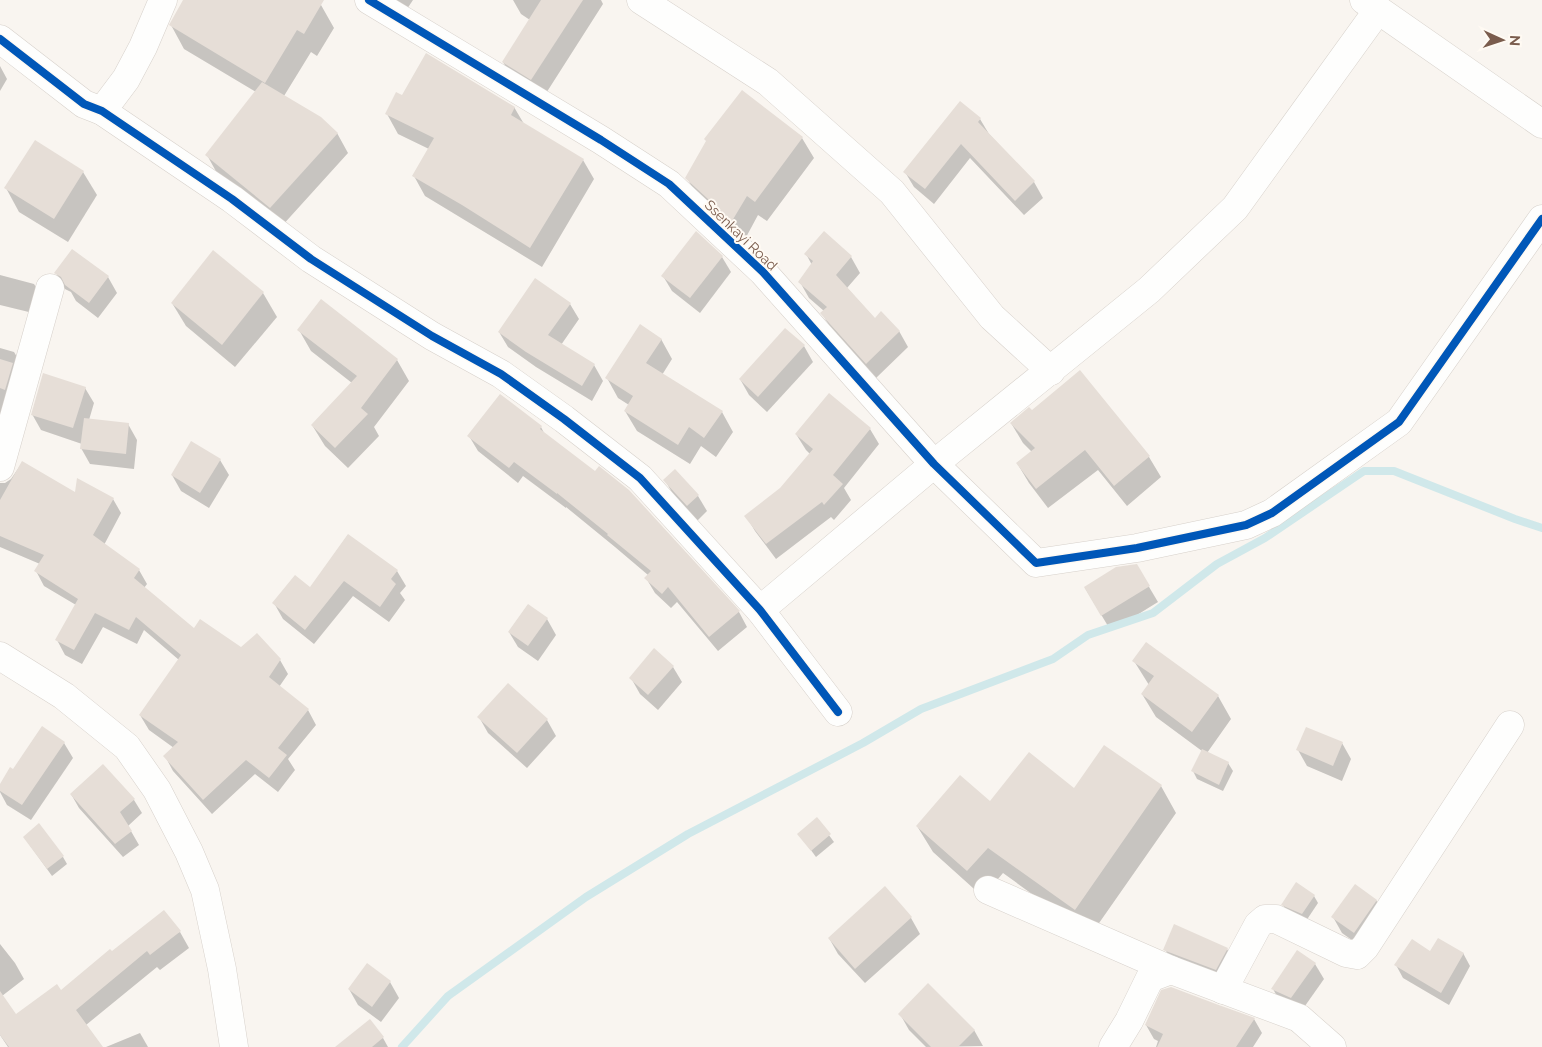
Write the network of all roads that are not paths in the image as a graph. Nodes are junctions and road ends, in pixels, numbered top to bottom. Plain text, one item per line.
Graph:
1 (164, 0) edge
2 (369, 0) edge
3 (641, 0) edge
4 (1371, 5) edge
5 (0, 39) edge
6 (102, 111) junction
7 (1542, 124) edge
8 (1542, 219) edge
9 (50, 288) dead end
10 (1051, 371) junction
11 (934, 464) junction
12 (0, 467) edge
13 (760, 610) junction
14 (0, 656) edge
15 (838, 712) dead end
16 (1510, 725) dead end
17 (988, 890) dead end
18 (1171, 970) junction
19 (1224, 990) junction
20 (234, 1047) edge
21 (1113, 1047) edge
22 (1332, 1047) edge

1 - 6 street
2 - 11 street, Ssenkayi Road
3 - 10 street
4 - 7 street
4 - 10 street
5 - 6 street
6 - 13 street
8 - 11 street, Ssenkayi Road
9 - 12 street
10 - 11 street
11 - 13 street
13 - 15 street
14 - 20 street
16 - 19 street
17 - 18 street
18 - 19 street
18 - 21 street
19 - 22 street

